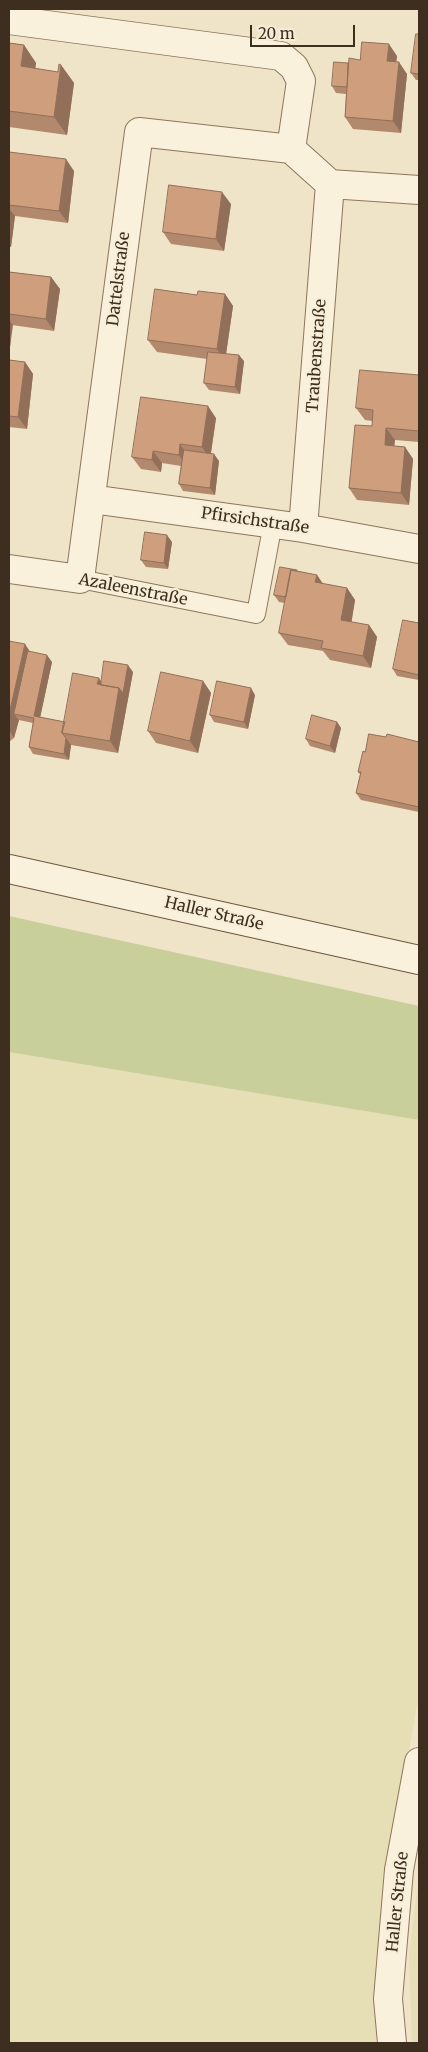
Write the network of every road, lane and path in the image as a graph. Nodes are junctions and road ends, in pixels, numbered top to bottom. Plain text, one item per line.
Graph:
1 (9, 20) edge
2 (291, 149) junction
3 (330, 184) junction
4 (419, 190) edge
5 (91, 499) junction
6 (272, 524) junction
7 (303, 528) junction
8 (419, 549) edge
9 (9, 569) edge
10 (80, 579) junction
11 (9, 869) edge
12 (419, 960) edge
13 (419, 1762) edge
14 (392, 2043) edge

1 - 2 street
2 - 3 street
2 - 5 street, Dattelstraße
3 - 4 street
3 - 7 street, Traubenstraße
5 - 6 street, Pfirsichstraße
5 - 10 street, Dattelstraße
6 - 7 street, Pfirsichstraße
6 - 10 lane, Azaleenstraße
7 - 8 street, Pfirsichstraße
9 - 10 street, Azaleenstraße
11 - 12 street, Haller Straße
13 - 14 street, Haller Straße

